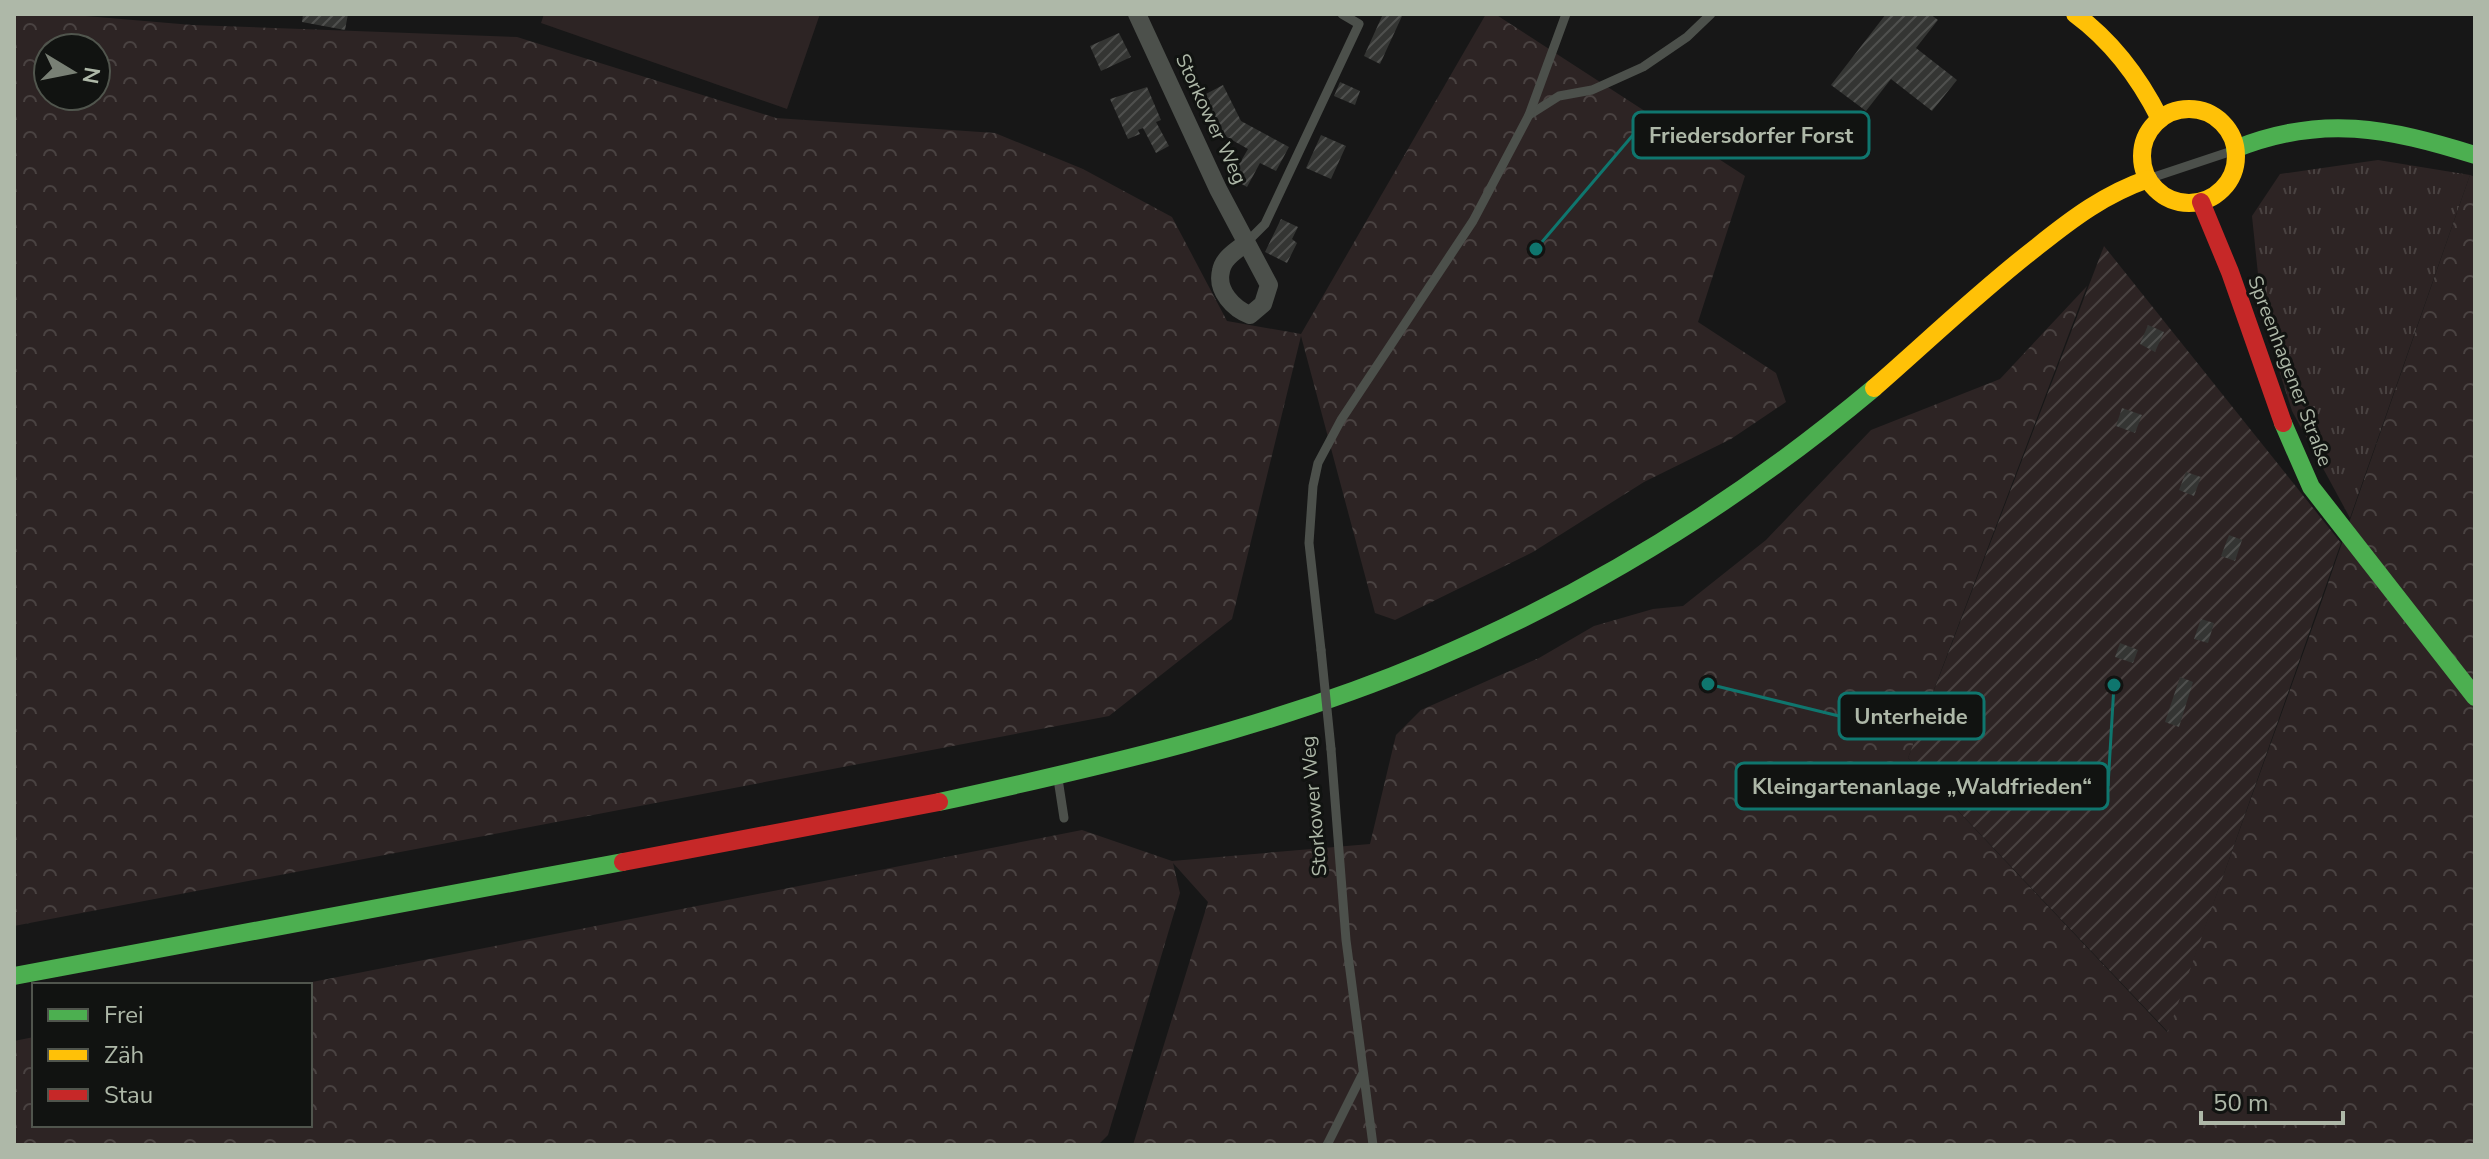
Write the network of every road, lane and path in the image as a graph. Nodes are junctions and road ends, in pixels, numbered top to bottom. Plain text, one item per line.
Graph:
1 (1137, 14) edge
2 (1342, 14) edge
3 (1566, 14) edge
4 (1711, 14) edge
5 (2075, 14) edge
6 (1529, 115) junction
7 (2160, 119) junction
8 (2235, 149) junction
9 (2475, 155) edge
10 (2148, 179) junction
11 (2201, 202) junction
12 (1246, 243) joint
13 (2475, 697) edge
14 (1057, 776) junction
15 (1064, 818) dead end
16 (14, 976) edge
17 (1362, 1075) junction
18 (1327, 1145) edge
19 (1373, 1145) edge

1 - 12 street, Storkower Weg
2 - 12 lane
3 - 6 lane, Storkower Weg
4 - 6 lane
5 - 7 main road
6 - 17 lane, Storkower Weg, bridge
7 - 8 main road
7 - 10 main road
8 - 9 main road
8 - 10 lane
8 - 11 main road
10 - 11 main road
10 - 14 main road
11 - 13 main road, Spreenhagener Straße
14 - 15 lane
14 - 16 main road
17 - 18 lane
17 - 19 lane, Storkower Weg

